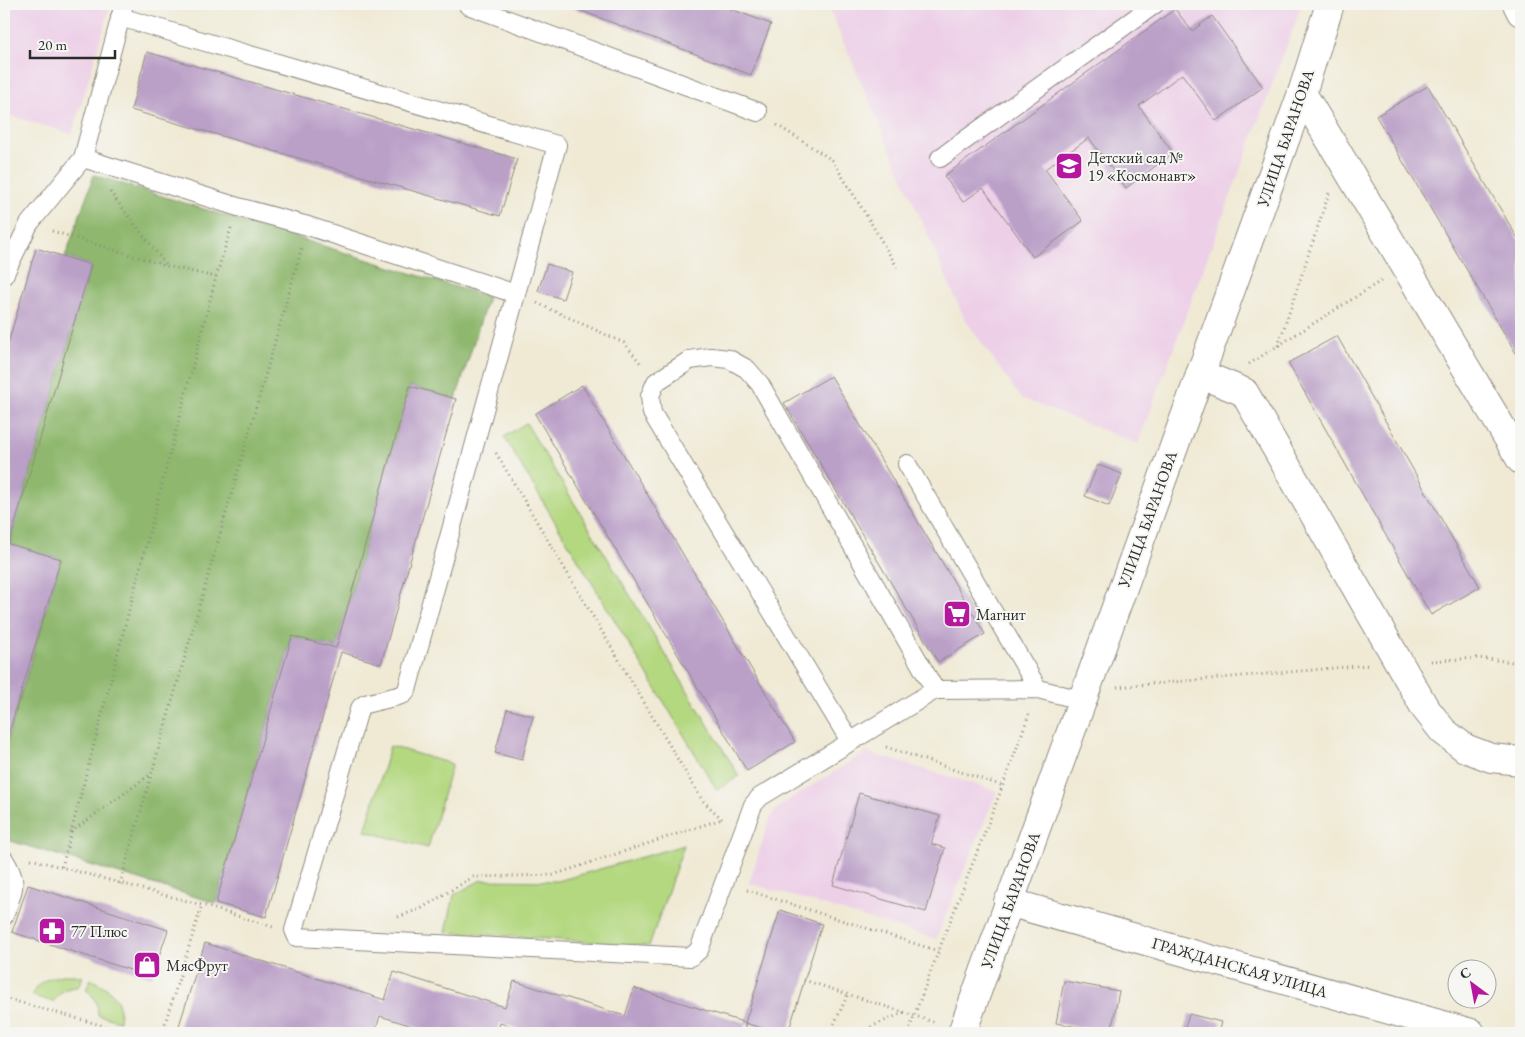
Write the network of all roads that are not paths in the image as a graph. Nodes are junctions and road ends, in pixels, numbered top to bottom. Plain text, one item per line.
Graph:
1 (468, 4) edge
2 (1155, 4) edge
3 (1330, 4) edge
4 (1517, 4) edge
5 (122, 10) edge
6 (1521, 12) edge
7 (1302, 94) junction
8 (758, 112) road end
9 (83, 158) junction
10 (940, 158) dead end
11 (4, 276) edge
12 (516, 294) junction
13 (1200, 374) junction
14 (1517, 444) edge
15 (906, 464) dead end
16 (1038, 689) junction
17 (935, 690) junction
18 (1081, 700) junction
19 (853, 739) junction
20 (1521, 761) edge
21 (4, 859) edge
22 (1008, 902) junction
23 (4, 916) edge
24 (962, 1032) edge
25 (1472, 1033) edge

1 - 8 lane
2 - 10 lane
3 - 7 street, УЛИЦА БАРАНОВА
4 - 6 street
5 - 9 lane
5 - 12 lane
7 - 13 street, УЛИЦА БАРАНОВА
7 - 14 street
9 - 11 lane
9 - 12 lane
12 - 19 lane
13 - 18 street, УЛИЦА БАРАНОВА
13 - 20 street
15 - 16 lane
16 - 17 lane
16 - 18 lane
17 - 19 lane
17 - 19 lane
18 - 22 street, УЛИЦА БАРАНОВА
21 - 23 lane
22 - 24 street, УЛИЦА БАРАНОВА
22 - 25 street, ГРАЖДАНСКАЯ УЛИЦА

